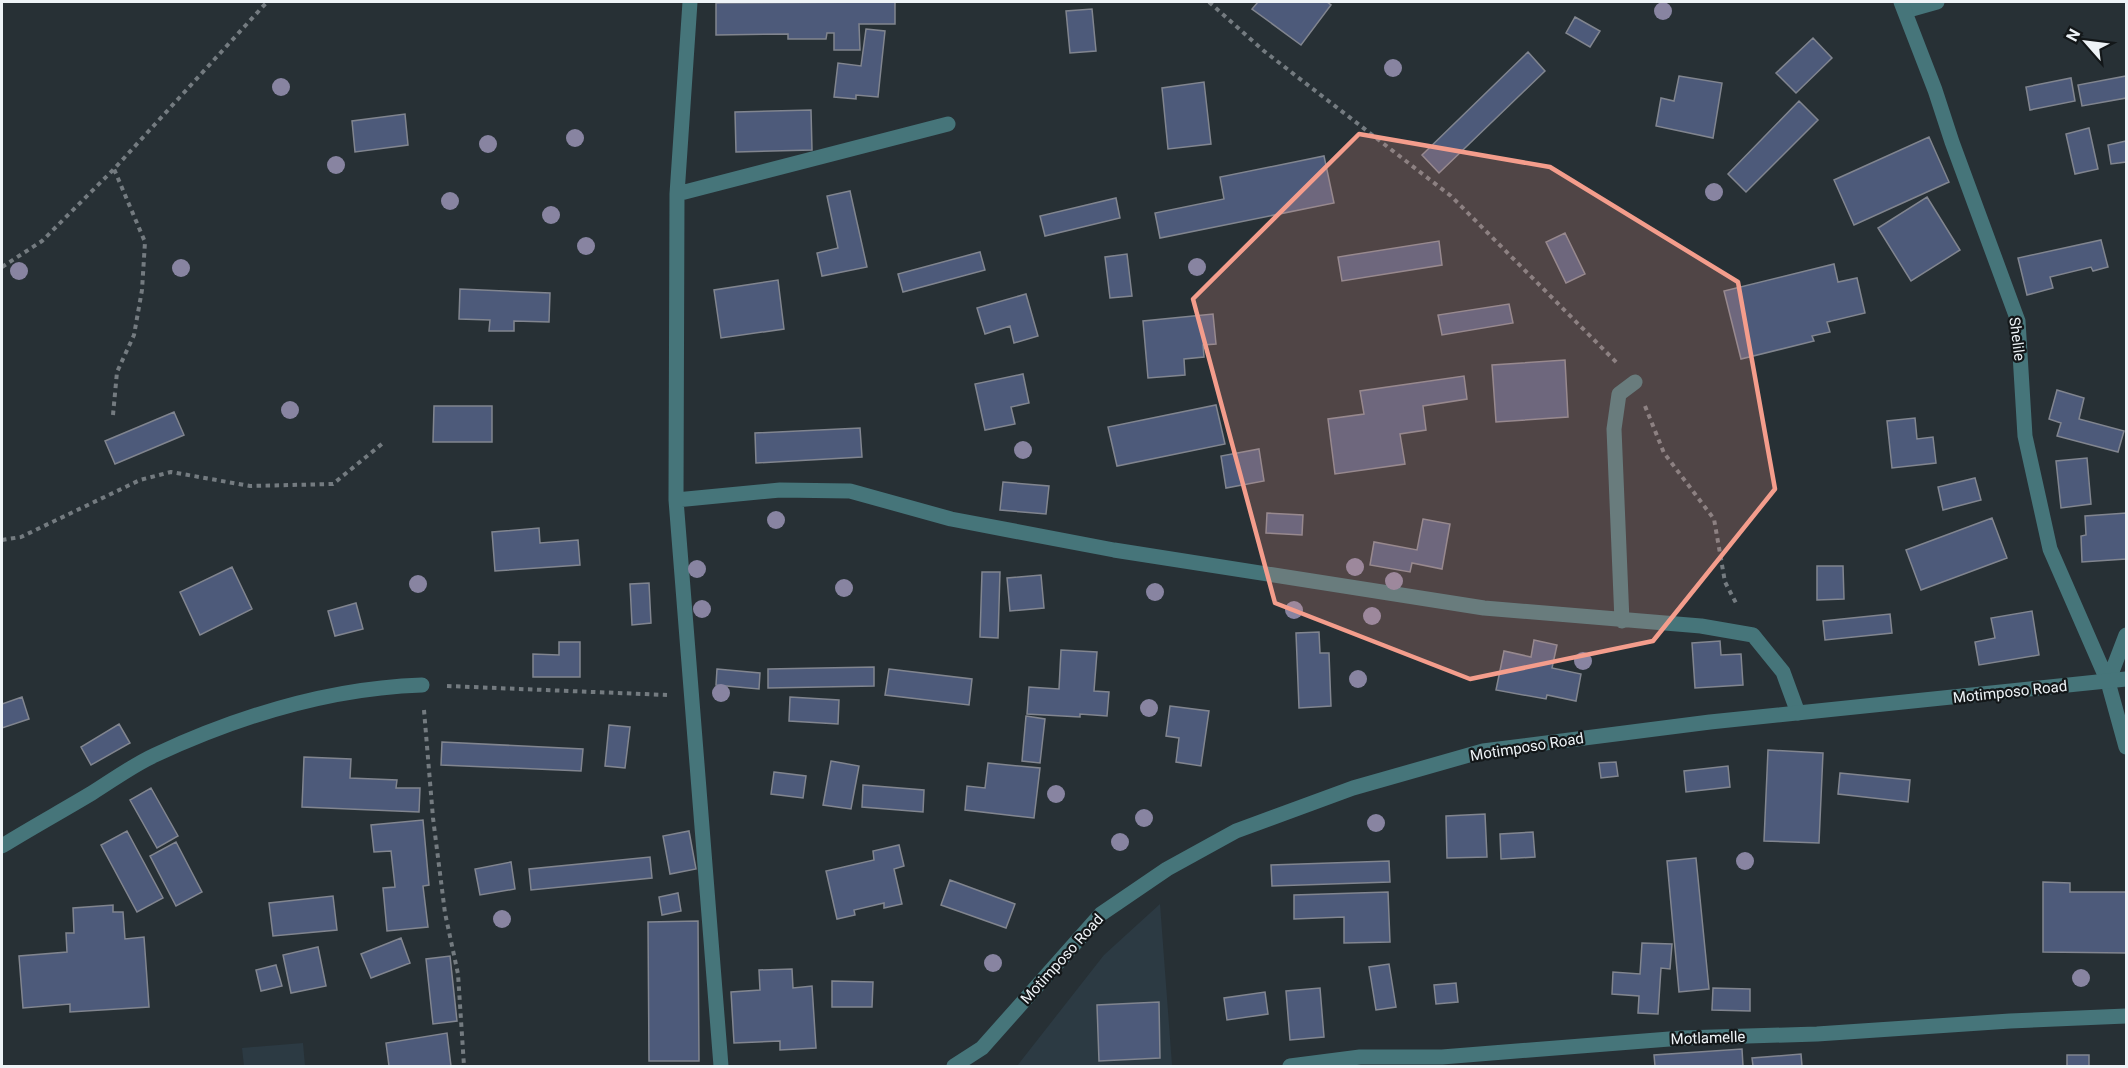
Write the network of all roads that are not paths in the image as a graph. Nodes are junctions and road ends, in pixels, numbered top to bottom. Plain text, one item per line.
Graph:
1 (690, 2) edge
2 (1937, 2) edge
3 (1903, 6) edge
4 (948, 124) dead end
5 (677, 194) junction
6 (1635, 382) road end
7 (676, 500) junction
8 (1622, 621) junction
9 (2127, 635) edge
10 (2127, 679) edge
11 (2108, 682) junction
12 (422, 685) road end
13 (1798, 713) junction
14 (2127, 747) edge
15 (2, 846) edge
16 (2127, 1016) edge
17 (721, 1066) edge
18 (954, 1066) edge
19 (1290, 1066) edge

1 - 5 street
2 - 3 street
3 - 11 street, Shelile
4 - 5 street
5 - 7 street
6 - 8 street
7 - 8 street
7 - 17 street
8 - 13 street
9 - 11 street
10 - 11 street, Motimposo Road
11 - 13 street, Motimposo Road
11 - 14 street, Shelile
12 - 15 street
13 - 18 street, Motimposo Road
16 - 19 street, Motlamelle

